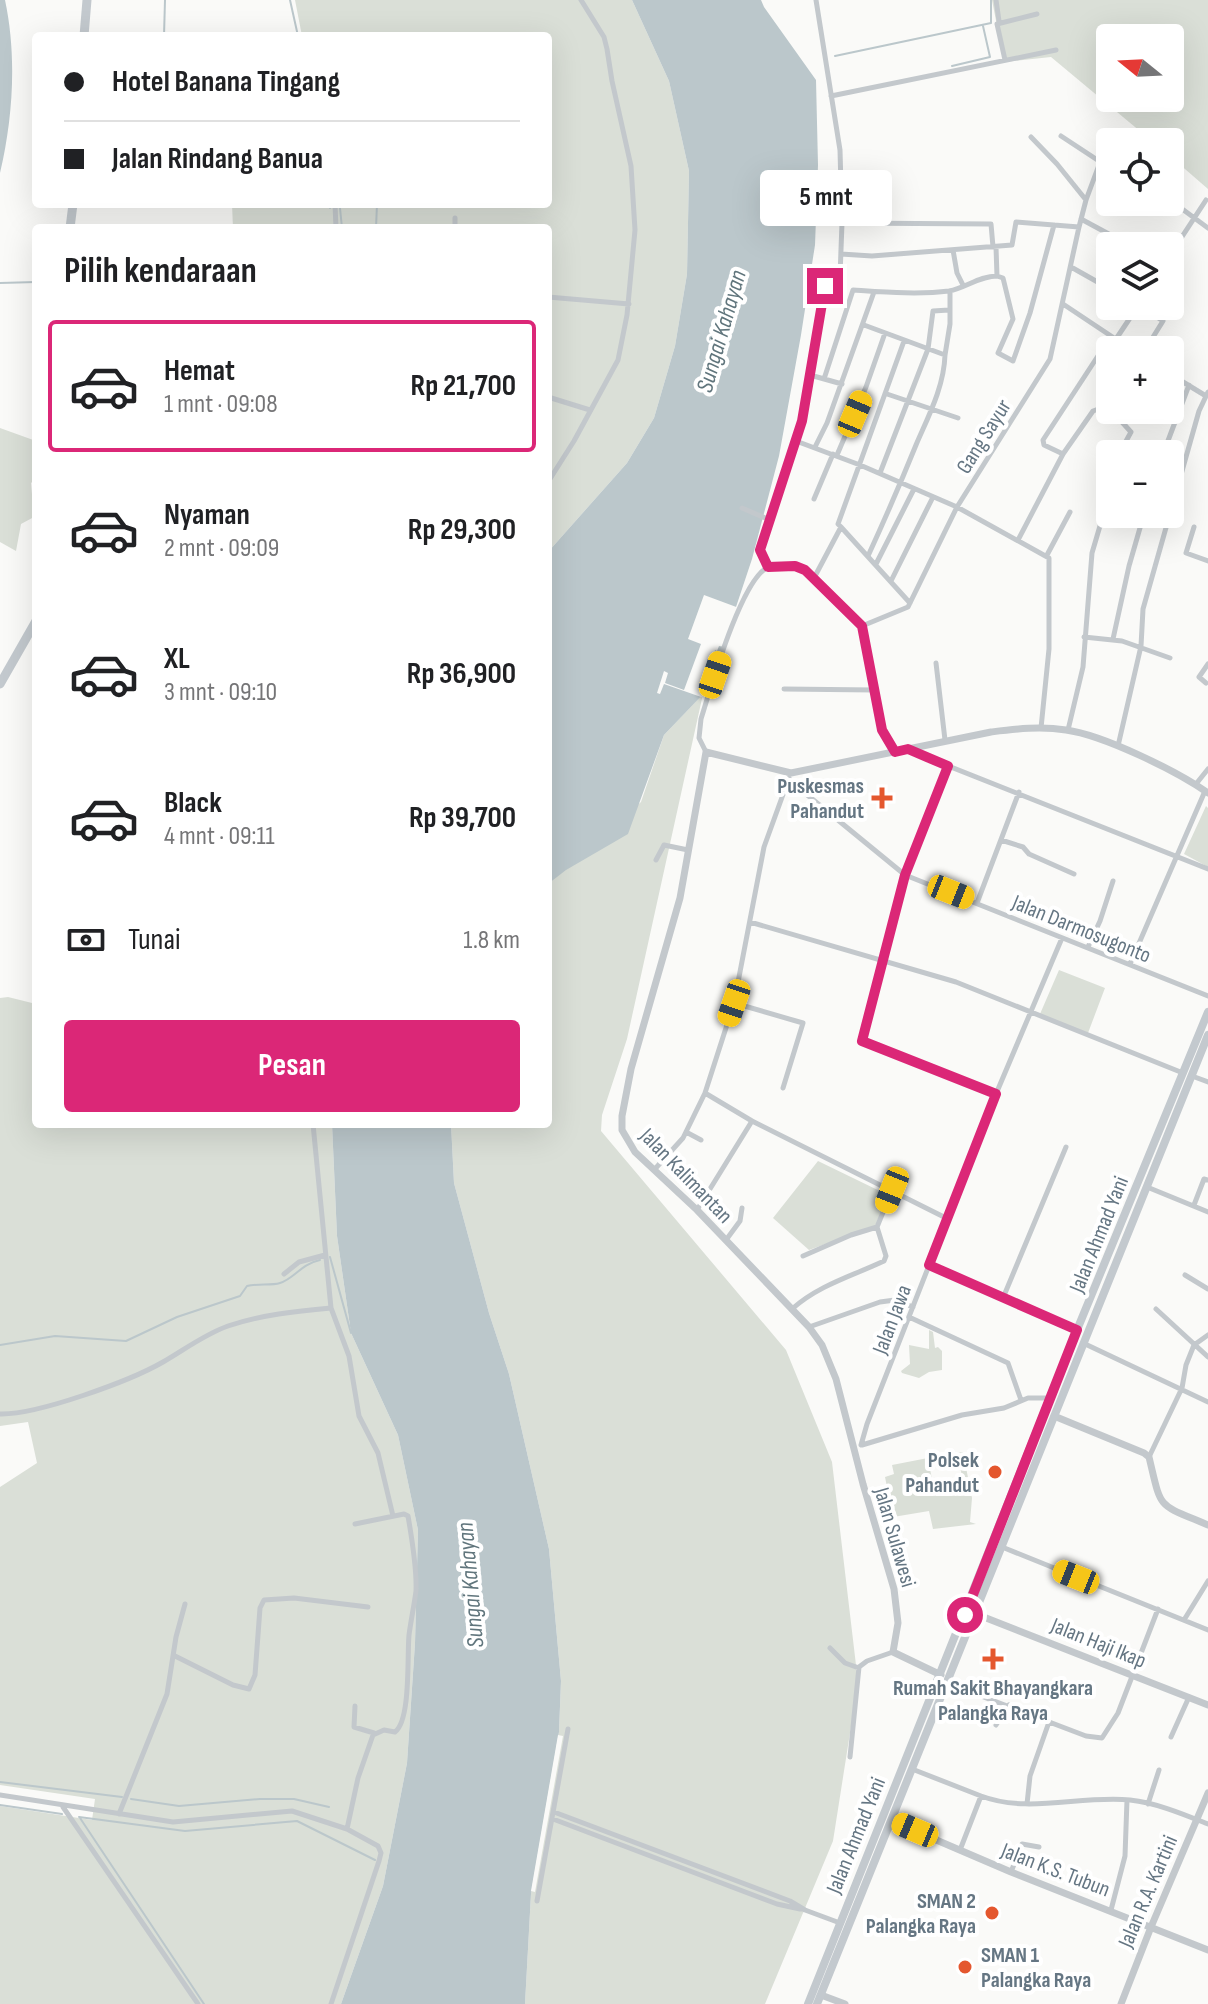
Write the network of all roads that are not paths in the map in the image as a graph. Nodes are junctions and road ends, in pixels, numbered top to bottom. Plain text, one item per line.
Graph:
1 (87, 0) edge
2 (581, 0) edge
3 (816, 0) edge
4 (996, 0) edge
5 (1037, 14) dead end
6 (999, 21) junction
7 (84, 32) edge
8 (1056, 50) dead end
9 (1005, 60) junction
10 (831, 96) junction
11 (1061, 136) dead end
12 (1031, 137) dead end
13 (1096, 159) edge
14 (1096, 170) edge
15 (1086, 200) junction
16 (1206, 200) edge
17 (1184, 210) edge
18 (455, 218) dead end
19 (1194, 218) junction
20 (1081, 219) junction
21 (842, 223) junction
22 (455, 224) edge
23 (1054, 225) junction
24 (1079, 227) junction
25 (1208, 228) edge
26 (1105, 232) edge
27 (1184, 233) edge
28 (994, 247) junction
29 (953, 250) junction
30 (841, 254) junction
31 (1071, 267) junction
32 (997, 276) junction
33 (1096, 281) edge
34 (963, 285) junction
35 (950, 291) junction
36 (874, 292) junction
37 (552, 297) edge
38 (629, 304) junction
39 (1062, 304) junction
40 (949, 310) junction
41 (1128, 320) edge
42 (1162, 320) edge
43 (864, 325) junction
44 (885, 333) junction
45 (1111, 336) edge
46 (1116, 336) edge
47 (1155, 336) edge
48 (904, 341) junction
49 (928, 349) junction
50 (945, 355) junction
51 (1096, 364) edge
52 (810, 375) junction
53 (824, 379) junction
54 (1184, 382) edge
55 (842, 384) junction
56 (1189, 385) junction
57 (887, 394) junction
58 (1207, 395) edge
59 (552, 398) edge
60 (910, 401) junction
61 (932, 408) junction
62 (590, 410) junction
63 (1096, 410) edge
64 (958, 418) dead end
65 (1168, 440) edge
66 (796, 441) junction
67 (815, 447) junction
68 (1063, 454) junction
69 (835, 455) junction
70 (860, 465) junction
71 (880, 473) junction
72 (552, 476) edge
73 (901, 483) junction
74 (914, 489) junction
75 (933, 497) junction
76 (814, 499) dead end
77 (957, 507) junction
78 (742, 508) dead end
79 (1070, 512) dead end
80 (770, 520) junction
81 (841, 527) junction
82 (1194, 527) dead end
83 (1099, 528) edge
84 (1140, 528) edge
85 (1018, 540) junction
86 (1047, 555) junction
87 (868, 556) junction
88 (1208, 561) edge
89 (876, 564) junction
90 (768, 567) junction
91 (814, 578) junction
92 (891, 581) junction
93 (910, 603) junction
94 (862, 626) junction
95 (32, 627) edge
96 (1084, 637) junction
97 (1113, 639) junction
98 (1141, 646) junction
99 (1170, 658) dead end
100 (936, 663) dead end
101 (1208, 664) edge
102 (3, 673) edge
103 (1206, 683) dead end
104 (0, 684) edge
105 (784, 689) dead end
106 (874, 690) junction
107 (1041, 728) junction
108 (1068, 730) junction
109 (945, 740) junction
110 (1117, 747) junction
111 (908, 749) junction
112 (706, 752) junction
113 (895, 752) junction
114 (948, 766) junction
115 (1208, 769) edge
116 (790, 776) junction
117 (1196, 784) junction
118 (1019, 792) junction
119 (1206, 792) edge
120 (1001, 840) junction
121 (688, 850) junction
122 (1175, 856) junction
123 (656, 860) dead end
124 (1208, 869) edge
125 (1074, 874) dead end
126 (905, 875) junction
127 (1113, 881) dead end
128 (977, 903) junction
129 (750, 922) junction
130 (1062, 938) junction
131 (1088, 947) junction
132 (883, 960) junction
133 (1130, 964) junction
134 (1208, 996) edge
135 (734, 1003) junction
136 (1208, 1012) edge
137 (1030, 1014) junction
138 (1208, 1035) edge
139 (1187, 1075) junction
140 (1208, 1082) edge
141 (783, 1088) dead end
142 (705, 1093) junction
143 (996, 1094) junction
144 (752, 1121) junction
145 (313, 1128) edge
146 (686, 1132) junction
147 (701, 1140) dead end
148 (1066, 1147) dead end
149 (654, 1170) junction
150 (1208, 1180) edge
151 (1147, 1187) junction
152 (892, 1190) junction
153 (1194, 1205) junction
154 (742, 1208) dead end
155 (697, 1210) junction
156 (1208, 1212) edge
157 (948, 1219) junction
158 (877, 1227) junction
159 (1121, 1238) junction
160 (726, 1240) junction
161 (325, 1255) junction
162 (803, 1256) dead end
163 (929, 1265) junction
164 (284, 1274) dead end
165 (1185, 1275) dead end
166 (1208, 1289) edge
167 (1003, 1298) junction
168 (913, 1307) junction
169 (331, 1308) junction
170 (791, 1309) junction
171 (1156, 1309) dead end
172 (909, 1317) junction
173 (809, 1327) junction
174 (1077, 1330) junction
175 (1208, 1335) edge
176 (1083, 1343) junction
177 (1194, 1345) junction
178 (1208, 1357) edge
179 (1182, 1388) junction
180 (1055, 1399) junction
181 (1021, 1400) junction
182 (1208, 1402) edge
183 (0, 1414) edge
184 (1054, 1416) junction
185 (857, 1446) junction
186 (1149, 1457) junction
187 (393, 1516) junction
188 (355, 1524) dead end
189 (1208, 1525) edge
190 (1001, 1546) junction
191 (1208, 1581) edge
192 (185, 1604) dead end
193 (368, 1607) dead end
194 (1158, 1609) junction
195 (976, 1614) junction
196 (1184, 1620) junction
197 (1208, 1630) edge
198 (830, 1648) dead end
199 (893, 1652) junction
200 (175, 1656) junction
201 (859, 1668) junction
202 (1132, 1675) junction
203 (944, 1679) junction
204 (1189, 1697) junction
205 (1009, 1705) junction
206 (1208, 1705) edge
207 (355, 1706) dead end
208 (1049, 1722) junction
209 (996, 1725) dead end
210 (568, 1729) dead end
211 (374, 1733) junction
212 (1171, 1737) dead end
213 (850, 1757) dead end
214 (900, 1770) junction
215 (1159, 1770) dead end
216 (911, 1772) junction
217 (1208, 1793) edge
218 (0, 1795) edge
219 (981, 1796) junction
220 (1127, 1800) junction
221 (1027, 1804) junction
222 (1148, 1804) junction
223 (63, 1806) junction
224 (119, 1814) junction
225 (553, 1816) junction
226 (1197, 1820) junction
227 (892, 1821) junction
228 (1208, 1824) edge
229 (347, 1829) junction
230 (1039, 1847) dead end
231 (960, 1850) junction
232 (1011, 1872) junction
233 (861, 1883) junction
234 (537, 1901) dead end
235 (1111, 1910) junction
236 (840, 1923) junction
237 (1151, 1927) junction
238 (1208, 1950) edge
239 (819, 1999) edge
240 (198, 2004) edge
241 (331, 2004) edge
242 (808, 2004) edge
243 (845, 2004) edge
244 (1121, 2004) edge

1 - 7 highway
2 - 38 street
3 - 10 street
4 - 6 street
5 - 6 street
6 - 9 street
8 - 9 street
9 - 10 street
10 - 21 street
11 - 13 street
12 - 15 street
14 - 15 street, Gang Sayur
15 - 20 street, Gang Sayur
16 - 19 street
17 - 19 street
18 - 22 street
19 - 25 street
19 - 27 street
20 - 24 street, Gang Sayur
20 - 26 street
21 - 28 street
21 - 30 street
23 - 24 street
23 - 28 street
23 - 32 street
24 - 31 street, Gang Sayur
28 - 29 street
28 - 32 street
29 - 30 street
29 - 34 street
30 - 52 street
31 - 33 street
31 - 39 street, Gang Sayur
32 - 34 street
34 - 35 street
35 - 36 street
35 - 40 street
36 - 43 street
36 - 53 street
37 - 38 street
38 - 62 street
39 - 45 street
39 - 77 street, Gang Sayur
40 - 49 street
40 - 50 street
41 - 46 street
42 - 47 street
43 - 44 street
43 - 55 street
44 - 48 street
44 - 69 street
48 - 49 street
48 - 57 street
49 - 50 street
49 - 60 street
50 - 61 street
51 - 68 street
52 - 53 street
52 - 66 street
53 - 55 street
54 - 56 street
55 - 67 street
56 - 58 street
56 - 65 street
57 - 60 street
57 - 70 street
58 - 98 street
59 - 62 street
60 - 61 street
60 - 71 street
61 - 64 street
61 - 73 street
62 - 72 street
63 - 68 street
66 - 67 street
66 - 80 street
67 - 69 street
68 - 85 street
69 - 70 street
69 - 76 street
70 - 71 street
70 - 81 street
71 - 73 street
73 - 74 street
73 - 87 street
74 - 75 street
74 - 89 street
75 - 77 street
75 - 92 street
77 - 85 street
77 - 93 street, Gang Sayur
78 - 80 street
79 - 86 street
80 - 90 street
81 - 87 street
81 - 91 street
82 - 88 street
83 - 96 street
84 - 97 street
85 - 86 street
86 - 107 street
87 - 89 street
89 - 92 street
90 - 91 street
90 - 112 street
91 - 94 street
92 - 93 street
93 - 94 street
94 - 106 street
95 - 102 highway
96 - 97 street
96 - 108 street
97 - 98 street
98 - 99 street
98 - 110 street
100 - 109 street
101 - 103 street
102 - 104 highway
105 - 106 street
106 - 113 street
107 - 108 street
107 - 109 street
108 - 110 street
109 - 111 street
110 - 117 street
111 - 113 street
111 - 114 street
112 - 116 street
112 - 121 street, Jalan Kalimantan
113 - 116 street
114 - 118 street
114 - 126 street
115 - 117 street
116 - 126 street, Jalan Darmosugonto
116 - 129 street
117 - 119 street
118 - 120 street
118 - 122 street
119 - 122 street
120 - 125 street
120 - 128 street
121 - 123 street
121 - 149 street, Jalan Kalimantan
122 - 124 street
122 - 133 street
126 - 128 street, Jalan Darmosugonto
126 - 132 street
127 - 131 street
128 - 130 street, Jalan Darmosugonto
129 - 132 street
129 - 135 street
130 - 131 street, Jalan Darmosugonto
130 - 137 street, Jalan Jawa
131 - 133 street, Jalan Darmosugonto
132 - 137 street
132 - 143 street
133 - 134 street, Jalan Darmosugonto
135 - 141 street
135 - 142 street
136 - 139 main road, Jalan Ahmad Yani
137 - 139 street
137 - 143 street, Jalan Jawa
138 - 139 main road, Jalan Ahmad Yani
139 - 140 street
139 - 151 main road, Jalan Ahmad Yani
139 - 159 main road, Jalan Ahmad Yani
142 - 144 street
142 - 146 street
143 - 157 street, Jalan Jawa
144 - 152 street
144 - 155 street
145 - 161 street
146 - 147 street
146 - 149 street
148 - 167 street
149 - 155 street, Jalan Kalimantan
150 - 153 street
151 - 153 street
151 - 159 main road, Jalan Ahmad Yani
152 - 157 street
152 - 158 street
153 - 156 street
154 - 160 street
155 - 160 street, Jalan Kalimantan
157 - 163 street, Jalan Jawa
158 - 162 street
158 - 170 street
159 - 174 main road, Jalan Ahmad Yani
159 - 176 main road, Jalan Ahmad Yani
160 - 170 street, Jalan Kalimantan
161 - 164 street
161 - 169 street
163 - 167 street
163 - 168 street, Jalan Jawa
165 - 166 street
167 - 174 street
168 - 172 street, Jalan Jawa
168 - 173 street
169 - 183 street
169 - 187 street
170 - 173 street, Jalan Kalimantan
171 - 177 street
172 - 181 street
172 - 185 street, Jalan Jawa
173 - 185 street, Jalan Kalimantan
174 - 180 main road, Jalan Ahmad Yani
175 - 177 street
176 - 179 street
176 - 180 main road, Jalan Ahmad Yani
177 - 178 street
177 - 179 street
179 - 182 street
179 - 186 street
180 - 181 street
180 - 184 main road, Jalan Ahmad Yani
180 - 203 main road, Jalan Ahmad Yani
181 - 185 street
184 - 186 street
184 - 190 main road, Jalan Ahmad Yani
185 - 199 street, Jalan Sulawesi
186 - 189 street
187 - 188 street
187 - 211 street
190 - 194 street
190 - 195 main road, Jalan Ahmad Yani
191 - 196 street
192 - 200 street
193 - 200 street
194 - 196 street
194 - 202 street
195 - 202 street, Jalan Haji Ikap
195 - 203 main road, Jalan Ahmad Yani
196 - 197 street
198 - 201 street
199 - 201 street
199 - 203 street
200 - 224 street
201 - 213 street
202 - 204 street, Jalan Haji Ikap
202 - 208 street
203 - 205 street
203 - 214 main road, Jalan Ahmad Yani
203 - 216 main road, Jalan Ahmad Yani
204 - 206 street, Jalan Haji Ikap
204 - 212 street
205 - 208 street
205 - 209 street
207 - 211 street
208 - 221 street
210 - 225 street
211 - 229 street
214 - 216 main road
214 - 233 main road, Jalan Ahmad Yani
215 - 222 street
216 - 219 street
216 - 227 main road, Jalan Ahmad Yani
217 - 226 street, Jalan R.A. Kartini
218 - 223 street
219 - 221 street
219 - 231 street
220 - 221 street
220 - 222 street
220 - 235 street
222 - 226 street
223 - 224 street
223 - 240 street
224 - 229 street
225 - 234 street
225 - 236 street
226 - 228 street
226 - 237 street, Jalan R.A. Kartini
227 - 231 street, Jalan K.S. Tubun
227 - 233 main road, Jalan Ahmad Yani
229 - 241 street
230 - 232 street
231 - 232 street, Jalan K.S. Tubun
232 - 235 street, Jalan K.S. Tubun
233 - 236 main road, Jalan Ahmad Yani
233 - 239 main road, Jalan Ahmad Yani
235 - 237 street, Jalan K.S. Tubun
236 - 242 main road, Jalan Ahmad Yani
237 - 238 street, Jalan K.S. Tubun
237 - 244 street, Jalan R.A. Kartini
239 - 243 street

